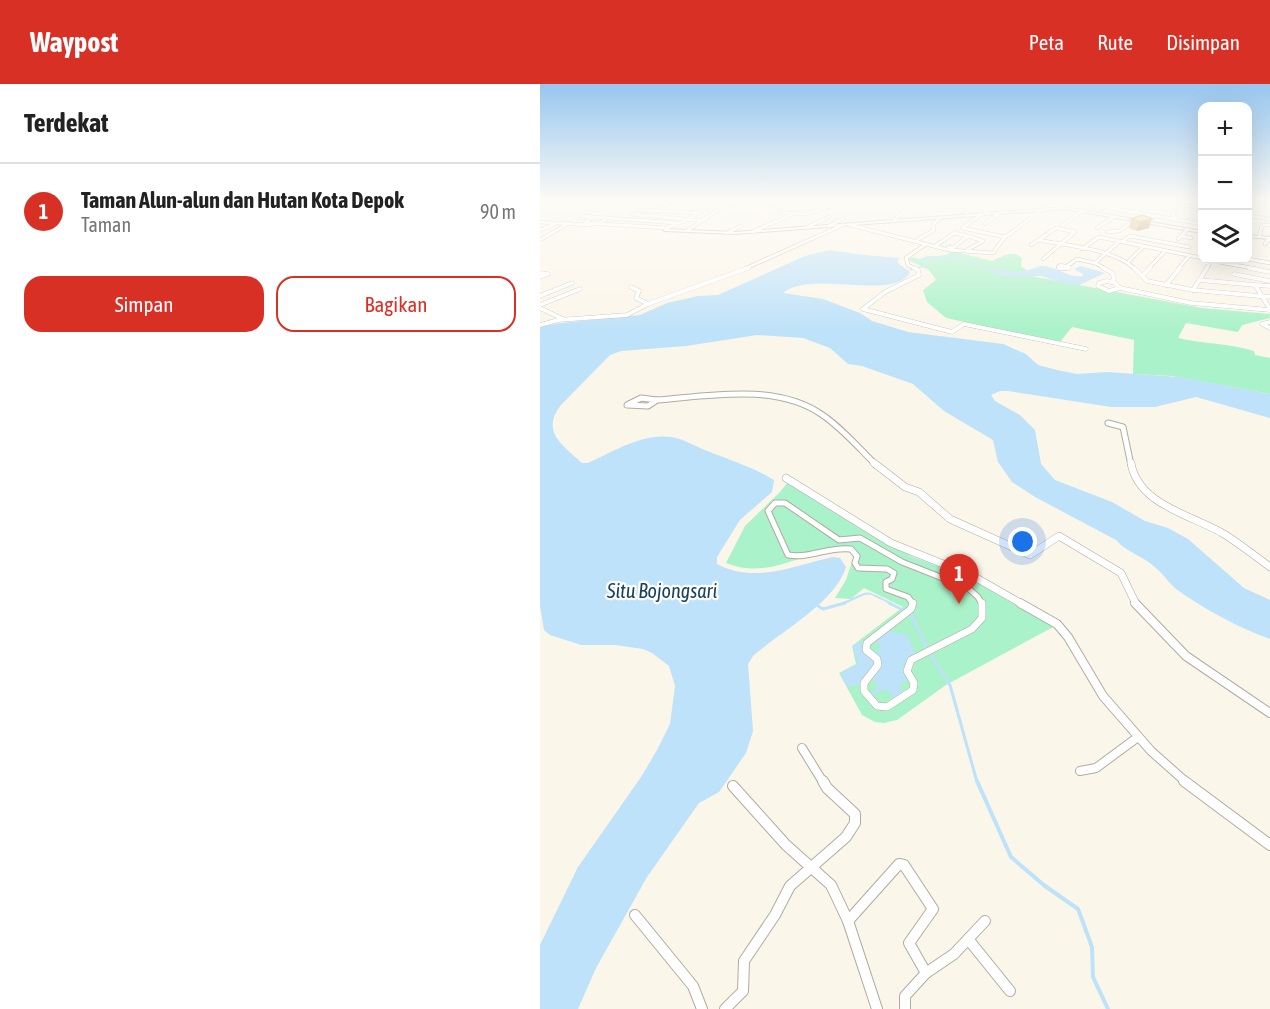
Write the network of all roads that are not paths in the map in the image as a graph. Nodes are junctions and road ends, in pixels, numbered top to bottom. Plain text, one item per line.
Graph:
1 (800, 244) edge
2 (926, 244) edge
3 (928, 244) edge
4 (957, 244) edge
5 (978, 244) edge
6 (1000, 244) edge
7 (1061, 244) joint
8 (1088, 244) edge
9 (1117, 244) edge
10 (1133, 244) edge
11 (1166, 244) edge
12 (1173, 244) edge
13 (936, 245) junction
14 (1144, 246) junction
15 (1189, 247) dead end
16 (952, 248) junction
17 (1082, 249) junction
18 (1163, 250) junction
19 (1106, 254) junction
20 (1189, 255) junction
21 (1198, 257) edge
22 (1043, 259) dead end
23 (1252, 260) edge
24 (1128, 262) junction
25 (1095, 263) junction
26 (1270, 263) edge
27 (1208, 264) edge
28 (1229, 264) edge
29 (1067, 266) dead end
30 (1238, 266) junction
31 (1270, 272) edge
32 (1234, 274) junction
33 (1143, 275) junction
34 (1199, 280) junction
35 (1270, 281) edge
36 (1112, 282) junction
37 (572, 283) dead end
38 (1230, 283) junction
39 (1166, 285) junction
40 (1255, 285) junction
41 (1270, 286) edge
42 (631, 287) dead end
43 (1120, 288) junction
44 (580, 289) dead end
45 (1193, 290) junction
46 (540, 296) edge
47 (1262, 296) junction
48 (1270, 297) edge
49 (648, 304) junction
50 (540, 307) edge
51 (1270, 310) edge
52 (540, 313) edge
53 (558, 320) junction
54 (565, 320) junction
55 (1270, 322) edge
56 (540, 325) edge
57 (1270, 328) edge
58 (1086, 349) dead end
59 (657, 400) junction
60 (1108, 423) dead end
61 (786, 478) dead end
62 (1270, 567) edge
63 (924, 653) joint
64 (1270, 713) edge
65 (1138, 737) junction
66 (802, 748) dead end
67 (1080, 771) dead end
68 (733, 786) dead end
69 (1270, 845) edge
70 (810, 869) junction
71 (635, 915) dead end
72 (848, 921) junction
73 (985, 921) dead end
74 (968, 939) junction
75 (926, 973) junction
76 (1011, 991) dead end
77 (702, 1009) edge
78 (725, 1009) edge
79 (877, 1009) edge
80 (905, 1009) edge

1 - 49 street
2 - 58 street
3 - 13 street
4 - 16 street
5 - 16 street
6 - 13 street
7 - 17 street
7 - 22 street
8 - 17 street
9 - 19 street
10 - 14 street
11 - 18 street
12 - 15 street
13 - 16 street
14 - 18 street
14 - 24 street
17 - 19 street
18 - 20 street
18 - 33 street
19 - 24 street
19 - 25 street
20 - 21 street
20 - 39 street
23 - 26 street
24 - 33 street
25 - 29 street
25 - 36 street
27 - 34 street
28 - 30 street
30 - 31 street
30 - 32 street
32 - 35 street
32 - 38 street
33 - 39 street
34 - 38 street
34 - 45 street
36 - 43 street
36 - 43 street
37 - 46 street
38 - 40 street
39 - 45 street
40 - 41 street
40 - 47 street
42 - 49 street
43 - 51 street
44 - 50 street
45 - 47 street
47 - 48 street
47 - 51 street
49 - 54 street
50 - 54 street
52 - 53 street
53 - 54 street
53 - 56 street
55 - 57 street
59 - 59 street
59 - 64 street
60 - 62 street
61 - 65 street
63 - 63 street
65 - 67 street
65 - 69 street
66 - 70 street
68 - 70 street
70 - 72 street
70 - 78 street
71 - 77 street
72 - 75 street
72 - 79 street
73 - 74 street
74 - 75 street
74 - 76 street
75 - 80 street

